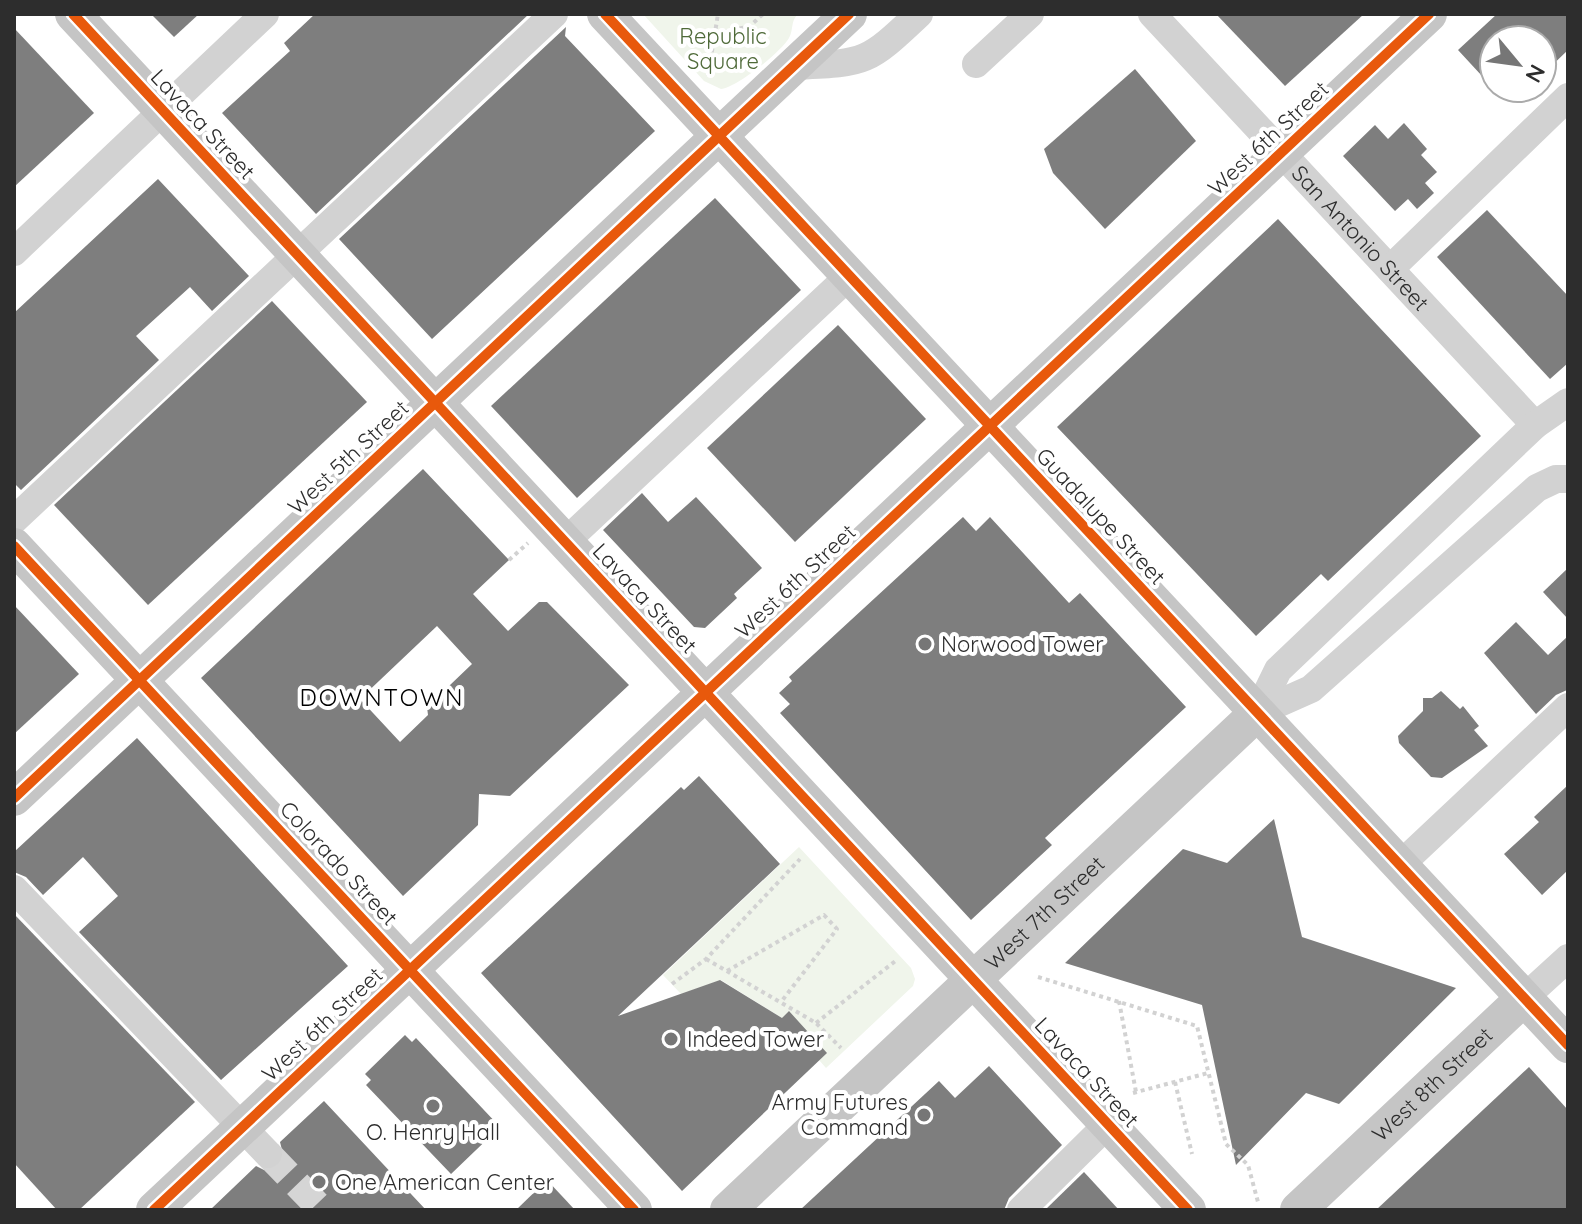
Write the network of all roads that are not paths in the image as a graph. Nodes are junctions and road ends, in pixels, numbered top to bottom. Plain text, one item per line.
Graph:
1 (73, 14) edge
2 (265, 14) edge
3 (554, 14) edge
4 (605, 14) edge
5 (849, 14) edge
6 (919, 14) edge
7 (1030, 14) edge
8 (1152, 14) edge
9 (1429, 14) edge
10 (976, 64) dead end
11 (794, 66) junction
12 (1568, 97) edge
13 (164, 112) junction
14 (719, 136) junction
15 (1281, 153) junction
16 (14, 252) edge
17 (297, 254) junction
18 (1390, 269) junction
19 (849, 276) junction
20 (1568, 402) edge
21 (435, 403) junction
22 (1535, 425) junction
23 (989, 426) junction
24 (1562, 479) edge
25 (14, 520) edge
26 (565, 542) junction
27 (14, 546) edge
28 (139, 680) junction
29 (706, 692) junction
30 (1568, 707) edge
31 (1257, 713) junction
32 (14, 798) edge
33 (1399, 866) junction
34 (14, 889) edge
35 (1568, 958) edge
36 (410, 970) junction
37 (974, 980) junction
38 (1523, 999) junction
39 (1568, 1045) edge
40 (1108, 1124) junction
41 (242, 1127) junction
42 (268, 1154) tunnel mouth
43 (154, 1210) edge
44 (634, 1210) edge
45 (728, 1210) edge
46 (1021, 1210) edge
47 (1188, 1210) edge
48 (1298, 1210) edge

1 - 13 main road, Lavaca Street
2 - 13 street
3 - 17 street
4 - 14 main road, Guadalupe Street
5 - 11 main road, West 5th Street
6 - 11 street
7 - 10 street
8 - 15 street, San Antonio Street
9 - 15 main road, West 6th Street
11 - 14 main road, West 5th Street
12 - 18 street
13 - 16 street
13 - 17 main road, Lavaca Street
14 - 19 main road, Guadalupe Street
14 - 21 main road, West 5th Street
15 - 18 street, San Antonio Street
15 - 23 main road, West 6th Street
17 - 21 main road, Lavaca Street
17 - 25 street
18 - 22 street, San Antonio Street
19 - 23 main road, Guadalupe Street
19 - 26 street
20 - 22 street, West 7th Street
21 - 26 main road, Lavaca Street
21 - 28 main road, West 5th Street
22 - 31 street, West 7th Street
23 - 29 main road, West 6th Street
23 - 31 main road, Guadalupe Street
24 - 31 street, West 7th Street
26 - 29 main road, Lavaca Street
27 - 28 main road, Colorado Street
28 - 32 main road, West 5th Street
28 - 36 main road, Colorado Street
29 - 36 main road, West 6th Street
29 - 37 main road, Lavaca Street
30 - 33 street
31 - 33 main road, Guadalupe Street
31 - 37 main road, West 7th Street
33 - 38 main road, Guadalupe Street
34 - 41 street
35 - 38 street, West 8th Street
36 - 41 main road, West 6th Street
36 - 44 main road, Colorado Street
37 - 40 main road, Lavaca Street
37 - 45 main road, West 7th Street
38 - 39 main road, Guadalupe Street
38 - 48 main road, West 8th Street
40 - 46 street
40 - 47 main road, Lavaca Street
41 - 42 street
41 - 43 main road, West 6th Street

